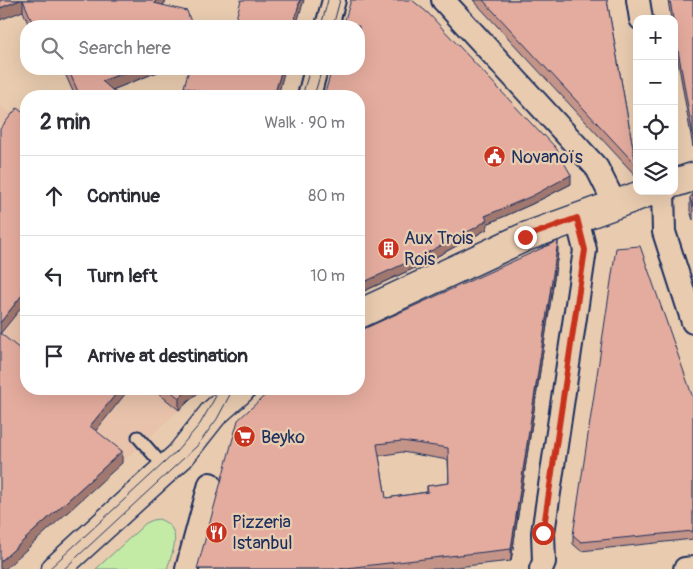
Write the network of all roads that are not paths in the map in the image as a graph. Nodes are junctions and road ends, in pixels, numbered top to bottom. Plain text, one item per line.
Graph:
1 (334, 0) edge
2 (444, 0) edge
3 (638, 0) edge
4 (640, 15) edge
5 (329, 20) edge
6 (314, 75) edge
7 (310, 90) edge
8 (693, 177) edge
9 (678, 182) edge
10 (641, 195) edge
11 (663, 195) edge
12 (615, 204) junction
13 (577, 218) junction
14 (365, 311) edge
15 (693, 322) edge
16 (223, 395) edge
17 (234, 395) edge
18 (213, 414) junction
19 (138, 437) dead end
20 (166, 469) junction
21 (210, 484) dead end
22 (693, 568) edge
23 (56, 569) edge
24 (188, 569) edge
25 (541, 569) edge
26 (685, 569) edge

1 - 5 street
2 - 12 street
3 - 4 street
6 - 7 street
8 - 9 street
10 - 12 street
11 - 15 street
12 - 13 street
13 - 14 street
13 - 25 street
16 - 18 street
17 - 18 street
18 - 20 street
19 - 20 lane
20 - 23 street
21 - 24 street
22 - 26 street

